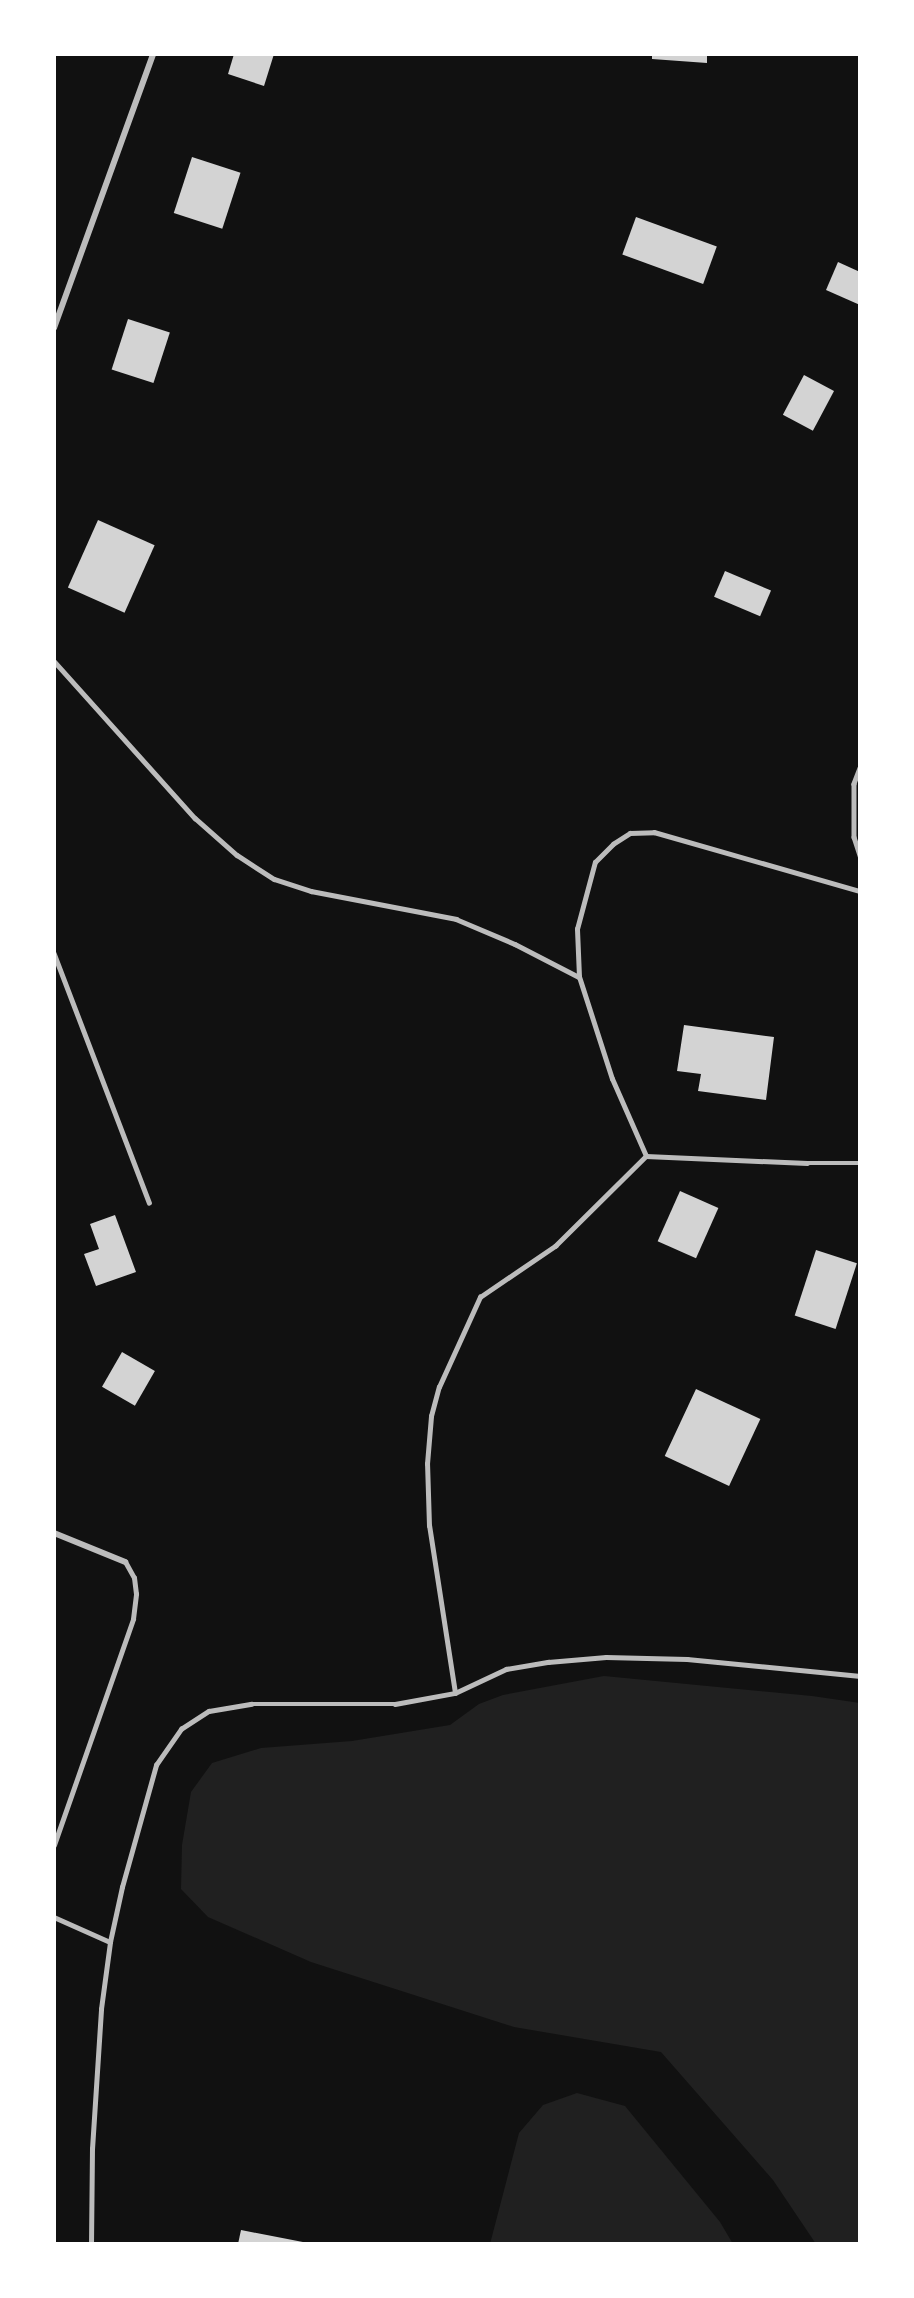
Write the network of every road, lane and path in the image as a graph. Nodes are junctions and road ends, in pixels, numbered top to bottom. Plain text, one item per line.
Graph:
1 (153, 54) edge
2 (54, 328) edge
3 (54, 661) edge
4 (860, 768) edge
5 (860, 856) edge
6 (860, 891) edge
7 (54, 953) edge
8 (579, 976) junction
9 (646, 1156) junction
10 (860, 1163) edge
11 (148, 1203) dead end
12 (54, 1533) edge
13 (124, 1562) joint
14 (860, 1676) edge
15 (455, 1692) junction
16 (54, 1845) edge
17 (54, 1917) edge
18 (110, 1942) junction
19 (91, 2244) edge

1 - 2 street
3 - 8 lane
4 - 5 lane
6 - 8 lane
7 - 11 lane
8 - 9 lane
9 - 10 lane
9 - 15 lane
12 - 13 street
13 - 16 lane
14 - 15 lane
15 - 18 lane
17 - 18 lane
18 - 19 lane

